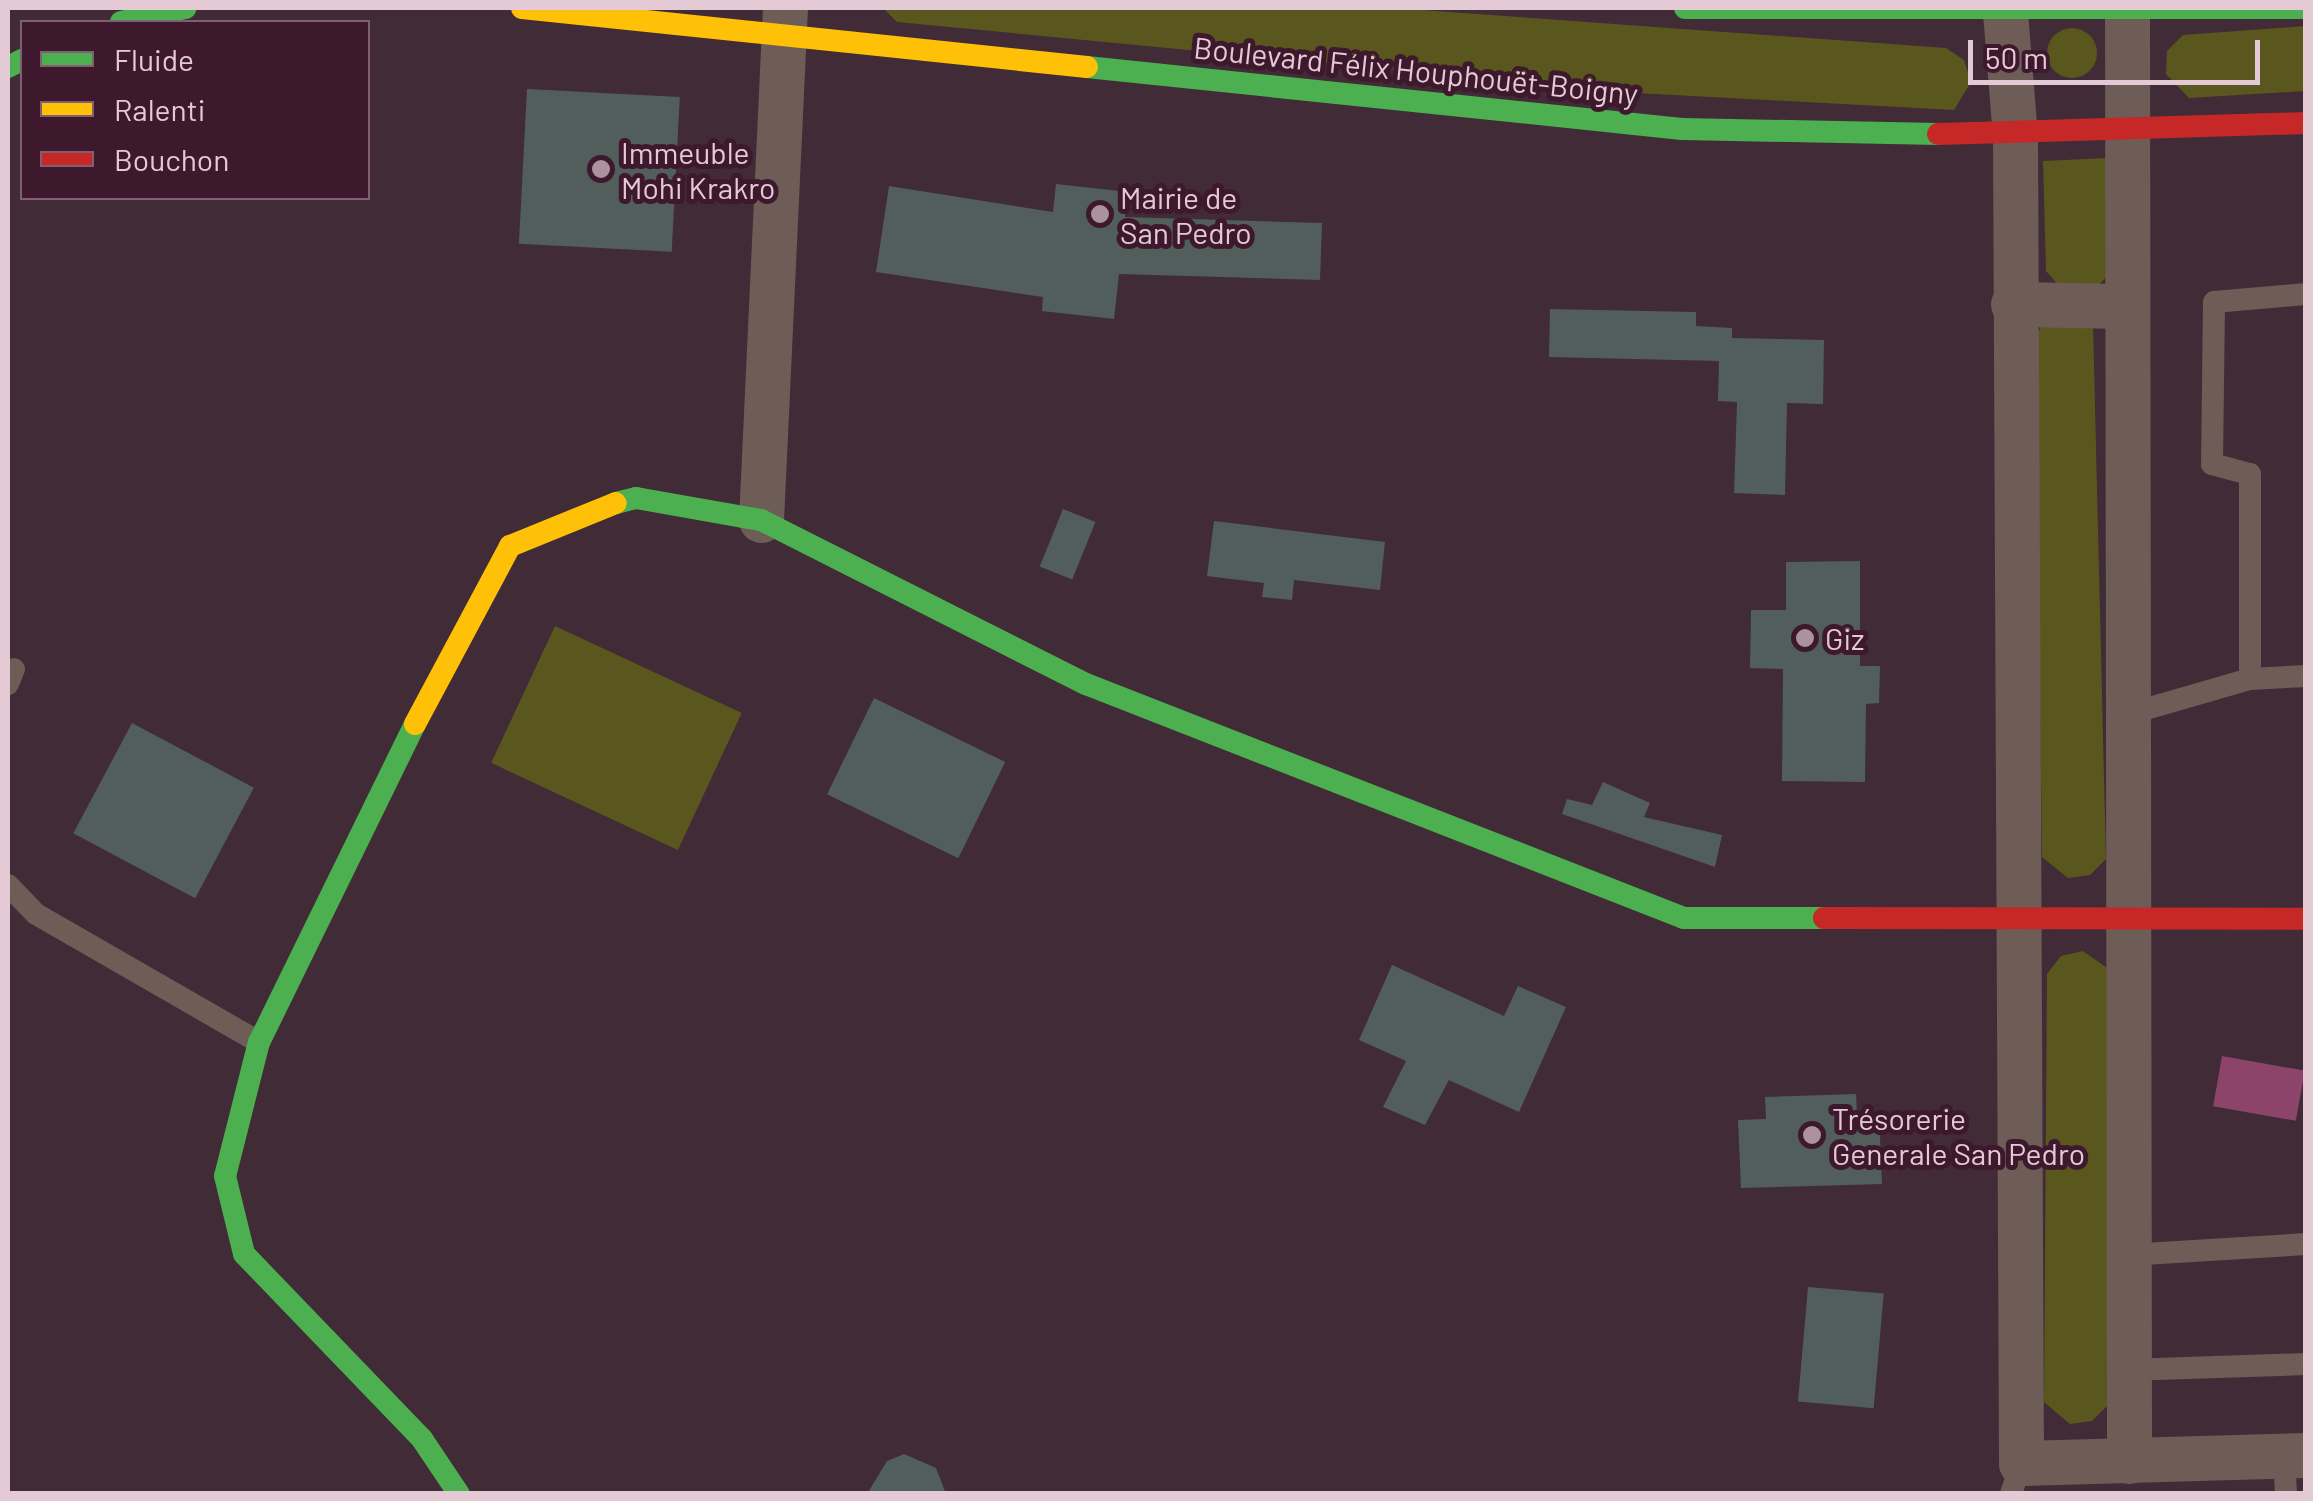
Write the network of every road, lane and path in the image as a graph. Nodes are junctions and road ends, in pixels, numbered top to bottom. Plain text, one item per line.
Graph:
1 (184, 8) edge
2 (522, 8) edge
3 (1685, 8) edge
4 (2127, 8) edge
5 (2306, 8) edge
6 (2005, 12) junction
7 (130, 20) edge
8 (784, 20) edge
9 (2306, 123) edge
10 (2126, 128) junction
11 (2015, 134) junction
12 (2306, 294) edge
13 (2012, 304) junction
14 (2124, 306) junction
15 (762, 520) junction
16 (2306, 676) edge
17 (2250, 679) junction
18 (2125, 714) junction
19 (8, 885) edge
20 (2306, 919) edge
21 (2124, 921) junction
22 (2018, 926) junction
23 (259, 1042) junction
24 (2306, 1244) edge
25 (2128, 1255) junction
26 (2306, 1364) edge
27 (2126, 1370) junction
28 (2129, 1460) junction
29 (2292, 1468) edge
30 (2016, 1478) edge
31 (459, 1494) edge

1 - 7 street
2 - 8 street, Boulevard Félix Houphouët-Boigny
3 - 6 street
4 - 5 street
4 - 6 street
4 - 10 street
6 - 11 street
8 - 11 street, Boulevard Félix Houphouët-Boigny
8 - 15 street
9 - 10 street, Boulevard Félix Houphouët-Boigny
10 - 11 street, Boulevard Félix Houphouët-Boigny
10 - 14 street
11 - 13 street
12 - 17 lane
13 - 14 street
13 - 22 street
14 - 18 street
15 - 22 street
15 - 23 street
16 - 17 lane
17 - 18 lane
18 - 21 street
19 - 23 lane
20 - 21 street
21 - 22 street
21 - 25 street
22 - 30 street
23 - 31 street
24 - 25 lane
25 - 27 street
26 - 27 lane
27 - 28 street
28 - 29 street
28 - 30 street

